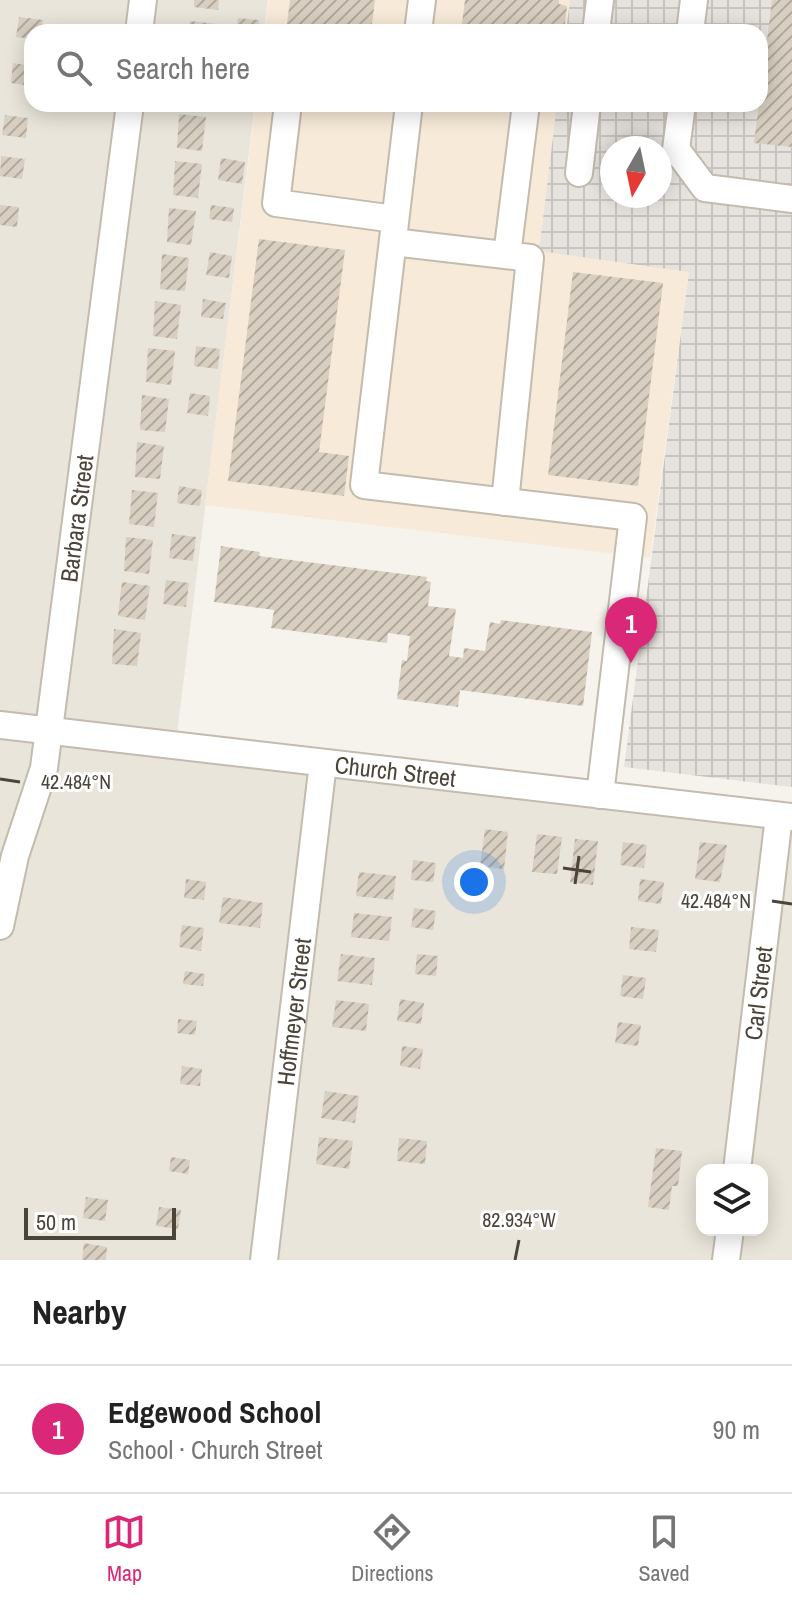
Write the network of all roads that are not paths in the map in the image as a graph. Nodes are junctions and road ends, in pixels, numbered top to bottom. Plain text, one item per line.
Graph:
1 (143, 0) edge
2 (422, 0) edge
3 (600, 0) edge
4 (694, 0) edge
5 (140, 24) edge
6 (419, 24) edge
7 (597, 24) edge
8 (691, 24) edge
9 (129, 112) edge
10 (287, 112) edge
11 (408, 112) edge
12 (525, 112) edge
13 (586, 112) edge
14 (681, 112) edge
15 (579, 173) dead end
16 (792, 199) edge
17 (394, 230) junction
18 (507, 255) junction
19 (505, 502) junction
20 (0, 725) edge
21 (50, 732) junction
22 (323, 763) junction
23 (600, 795) junction
24 (786, 817) edge
25 (0, 926) edge
26 (738, 1164) edge
27 (729, 1236) edge
28 (264, 1260) edge
29 (726, 1260) edge

1 - 5 street
2 - 6 street
3 - 7 street
4 - 8 street
9 - 21 street, Barbara Street
10 - 17 street
11 - 17 street
12 - 18 street
13 - 15 street
14 - 16 street
17 - 18 street
17 - 19 street
18 - 19 street
19 - 23 street
20 - 21 street, Church Street
21 - 22 street, Church Street
21 - 25 street, Barbara Street
22 - 23 street, Church Street
22 - 28 street, Hoffmeyer Street
23 - 24 street, Church Street
24 - 26 street, Carl Street
27 - 29 street

